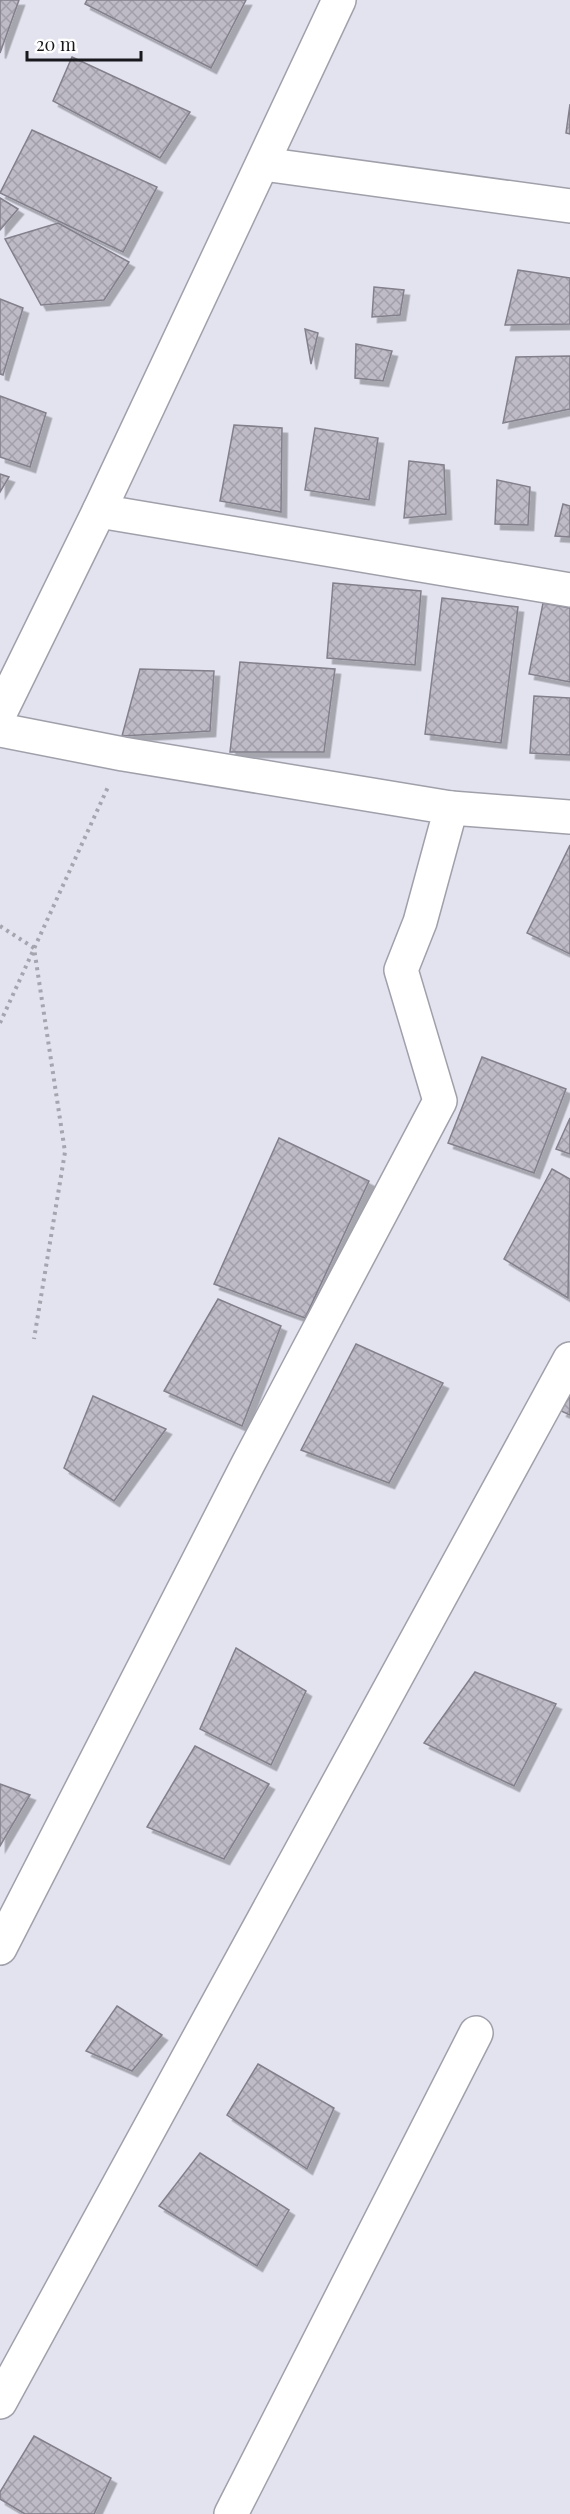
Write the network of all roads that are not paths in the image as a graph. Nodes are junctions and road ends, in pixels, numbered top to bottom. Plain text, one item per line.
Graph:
1 (339, 0) edge
2 (263, 164) junction
3 (570, 206) edge
4 (99, 511) junction
5 (570, 590) edge
6 (0, 712) edge
7 (0, 730) edge
8 (451, 808) junction
9 (570, 817) edge
10 (570, 1359) edge
11 (0, 1948) edge
12 (476, 2033) dead end
13 (0, 2402) edge
14 (231, 2514) edge

1 - 2 street
2 - 3 street
2 - 4 street
4 - 5 street
4 - 6 street
7 - 8 street
8 - 9 street
8 - 11 street
10 - 13 street
12 - 14 street

